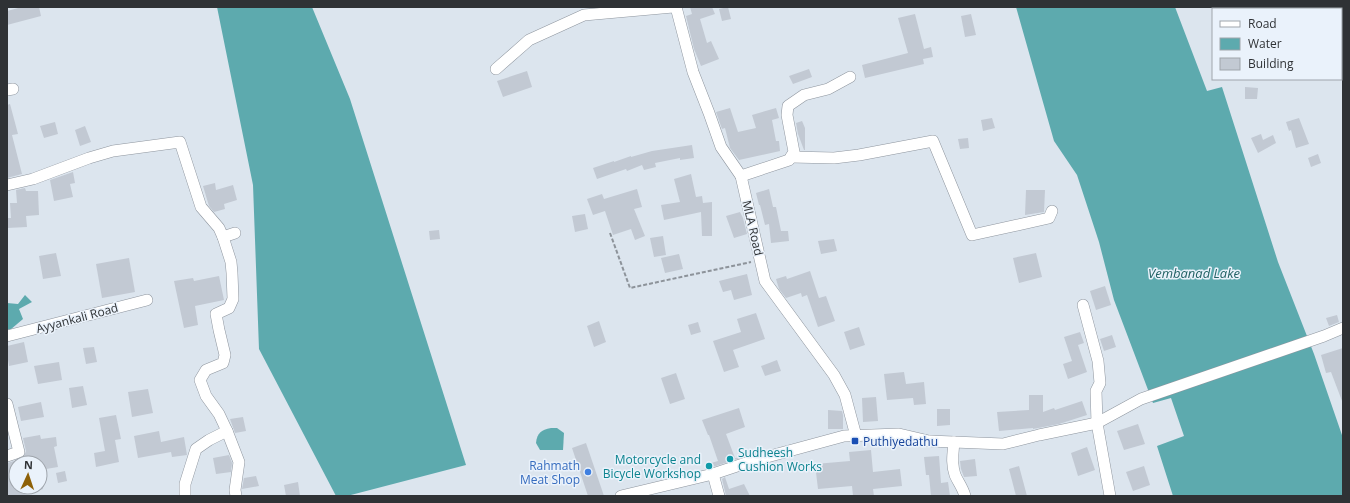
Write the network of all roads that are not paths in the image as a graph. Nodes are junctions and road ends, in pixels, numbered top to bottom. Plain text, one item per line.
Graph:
1 (674, 7) edge
2 (496, 69) dead end
3 (850, 77) dead end
4 (791, 157) junction
5 (741, 176) junction
6 (7, 185) edge
7 (1052, 211) dead end
8 (235, 233) dead end
9 (224, 236) junction
10 (147, 300) dead end
11 (1083, 305) dead end
12 (1343, 328) edge
13 (7, 336) edge
14 (7, 404) edge
15 (1097, 423) junction
16 (228, 431) junction
17 (856, 436) junction
18 (954, 442) junction
19 (7, 456) edge
20 (713, 474) junction
21 (185, 496) edge
22 (236, 496) edge
23 (621, 496) edge
24 (720, 496) edge
25 (965, 496) edge
26 (1110, 496) edge

1 - 2 street
1 - 5 street, MLA Road
3 - 4 street
4 - 5 street
4 - 7 street
5 - 17 street, MLA Road
6 - 9 street
8 - 9 street
9 - 16 street
10 - 13 street, Ayyankali Road
11 - 15 street
12 - 15 street
14 - 19 street
15 - 18 street
15 - 26 street
16 - 21 street
16 - 22 street
17 - 18 street
17 - 20 street
18 - 25 street
20 - 23 street
20 - 24 street

